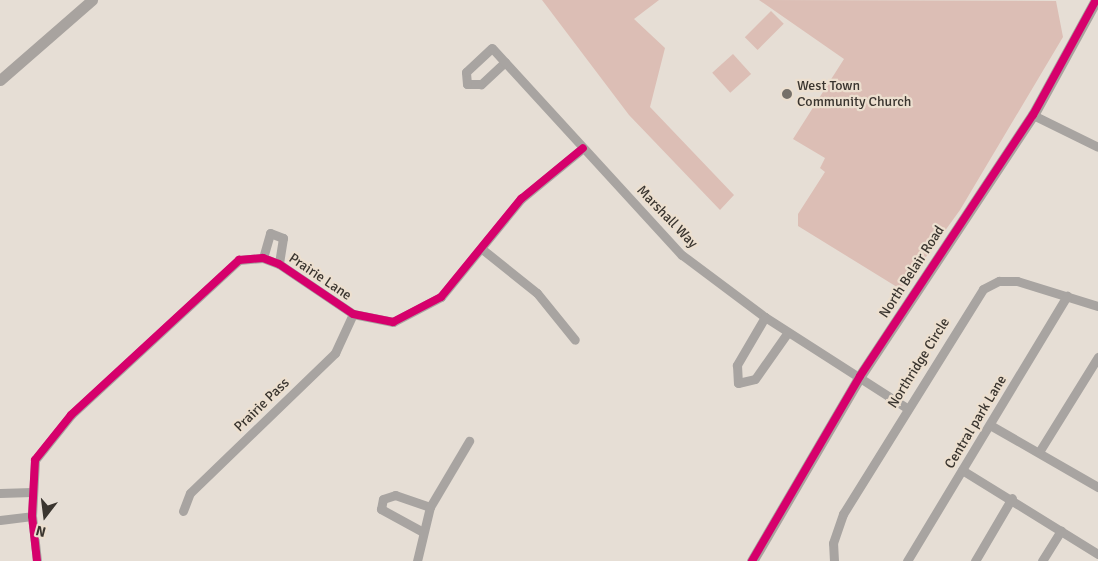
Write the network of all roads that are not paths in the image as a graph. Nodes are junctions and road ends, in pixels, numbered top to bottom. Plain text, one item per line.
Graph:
1 (92, 0) edge
2 (1096, 0) edge
3 (505, 62) junction
4 (0, 80) edge
5 (1032, 115) junction
6 (1098, 147) edge
7 (583, 148) junction
8 (482, 249) junction
9 (263, 258) junction
10 (279, 264) junction
11 (1067, 296) junction
12 (1098, 306) edge
13 (353, 314) junction
14 (765, 317) junction
15 (788, 332) junction
16 (575, 340) dead end
17 (1098, 357) edge
18 (860, 376) junction
19 (907, 408) junction
20 (990, 425) junction
21 (469, 441) dead end
22 (1039, 452) junction
23 (962, 470) junction
24 (1098, 474) edge
25 (1095, 485) edge
26 (32, 492) junction
27 (0, 493) edge
28 (1012, 498) junction
29 (430, 507) junction
30 (183, 511) dead end
31 (32, 516) junction
32 (0, 520) edge
33 (1061, 530) junction
34 (424, 532) junction
35 (1098, 554) edge
36 (37, 561) edge
37 (417, 561) edge
38 (752, 561) edge
39 (834, 561) edge
40 (907, 561) edge
41 (975, 561) edge
42 (1042, 561) edge

1 - 4 street
2 - 5 street, North Belair Road
3 - 3 street, Marshall Way
3 - 7 street, Marshall Way
5 - 6 street
5 - 18 street, North Belair Road
7 - 8 street, Prairie Lane
7 - 14 street, Marshall Way
8 - 13 street, Prairie Lane
8 - 16 street
9 - 10 street, Prairie Lane
9 - 10 street
9 - 26 street, Prairie Lane
10 - 13 street, Prairie Lane
11 - 12 street, Northridge Circle
11 - 19 street, Northridge Circle
11 - 20 street, Central park Lane
13 - 30 street, Prairie Pass
14 - 15 street, Marshall Way
14 - 15 street
15 - 18 street, Marshall Way
17 - 22 street
18 - 19 street, Marshall Way
18 - 38 street, North Belair Road
19 - 39 street, Northridge Circle
20 - 22 street
20 - 23 street, Central park Lane
21 - 29 street
22 - 25 street
23 - 28 street
23 - 40 street, Central park Lane
24 - 25 street
26 - 27 street
26 - 31 street, Prairie Lane
28 - 33 street
28 - 41 street
29 - 34 street
29 - 34 street
31 - 32 street
31 - 36 street, Prairie Lane
33 - 35 street
33 - 42 street
34 - 37 street

